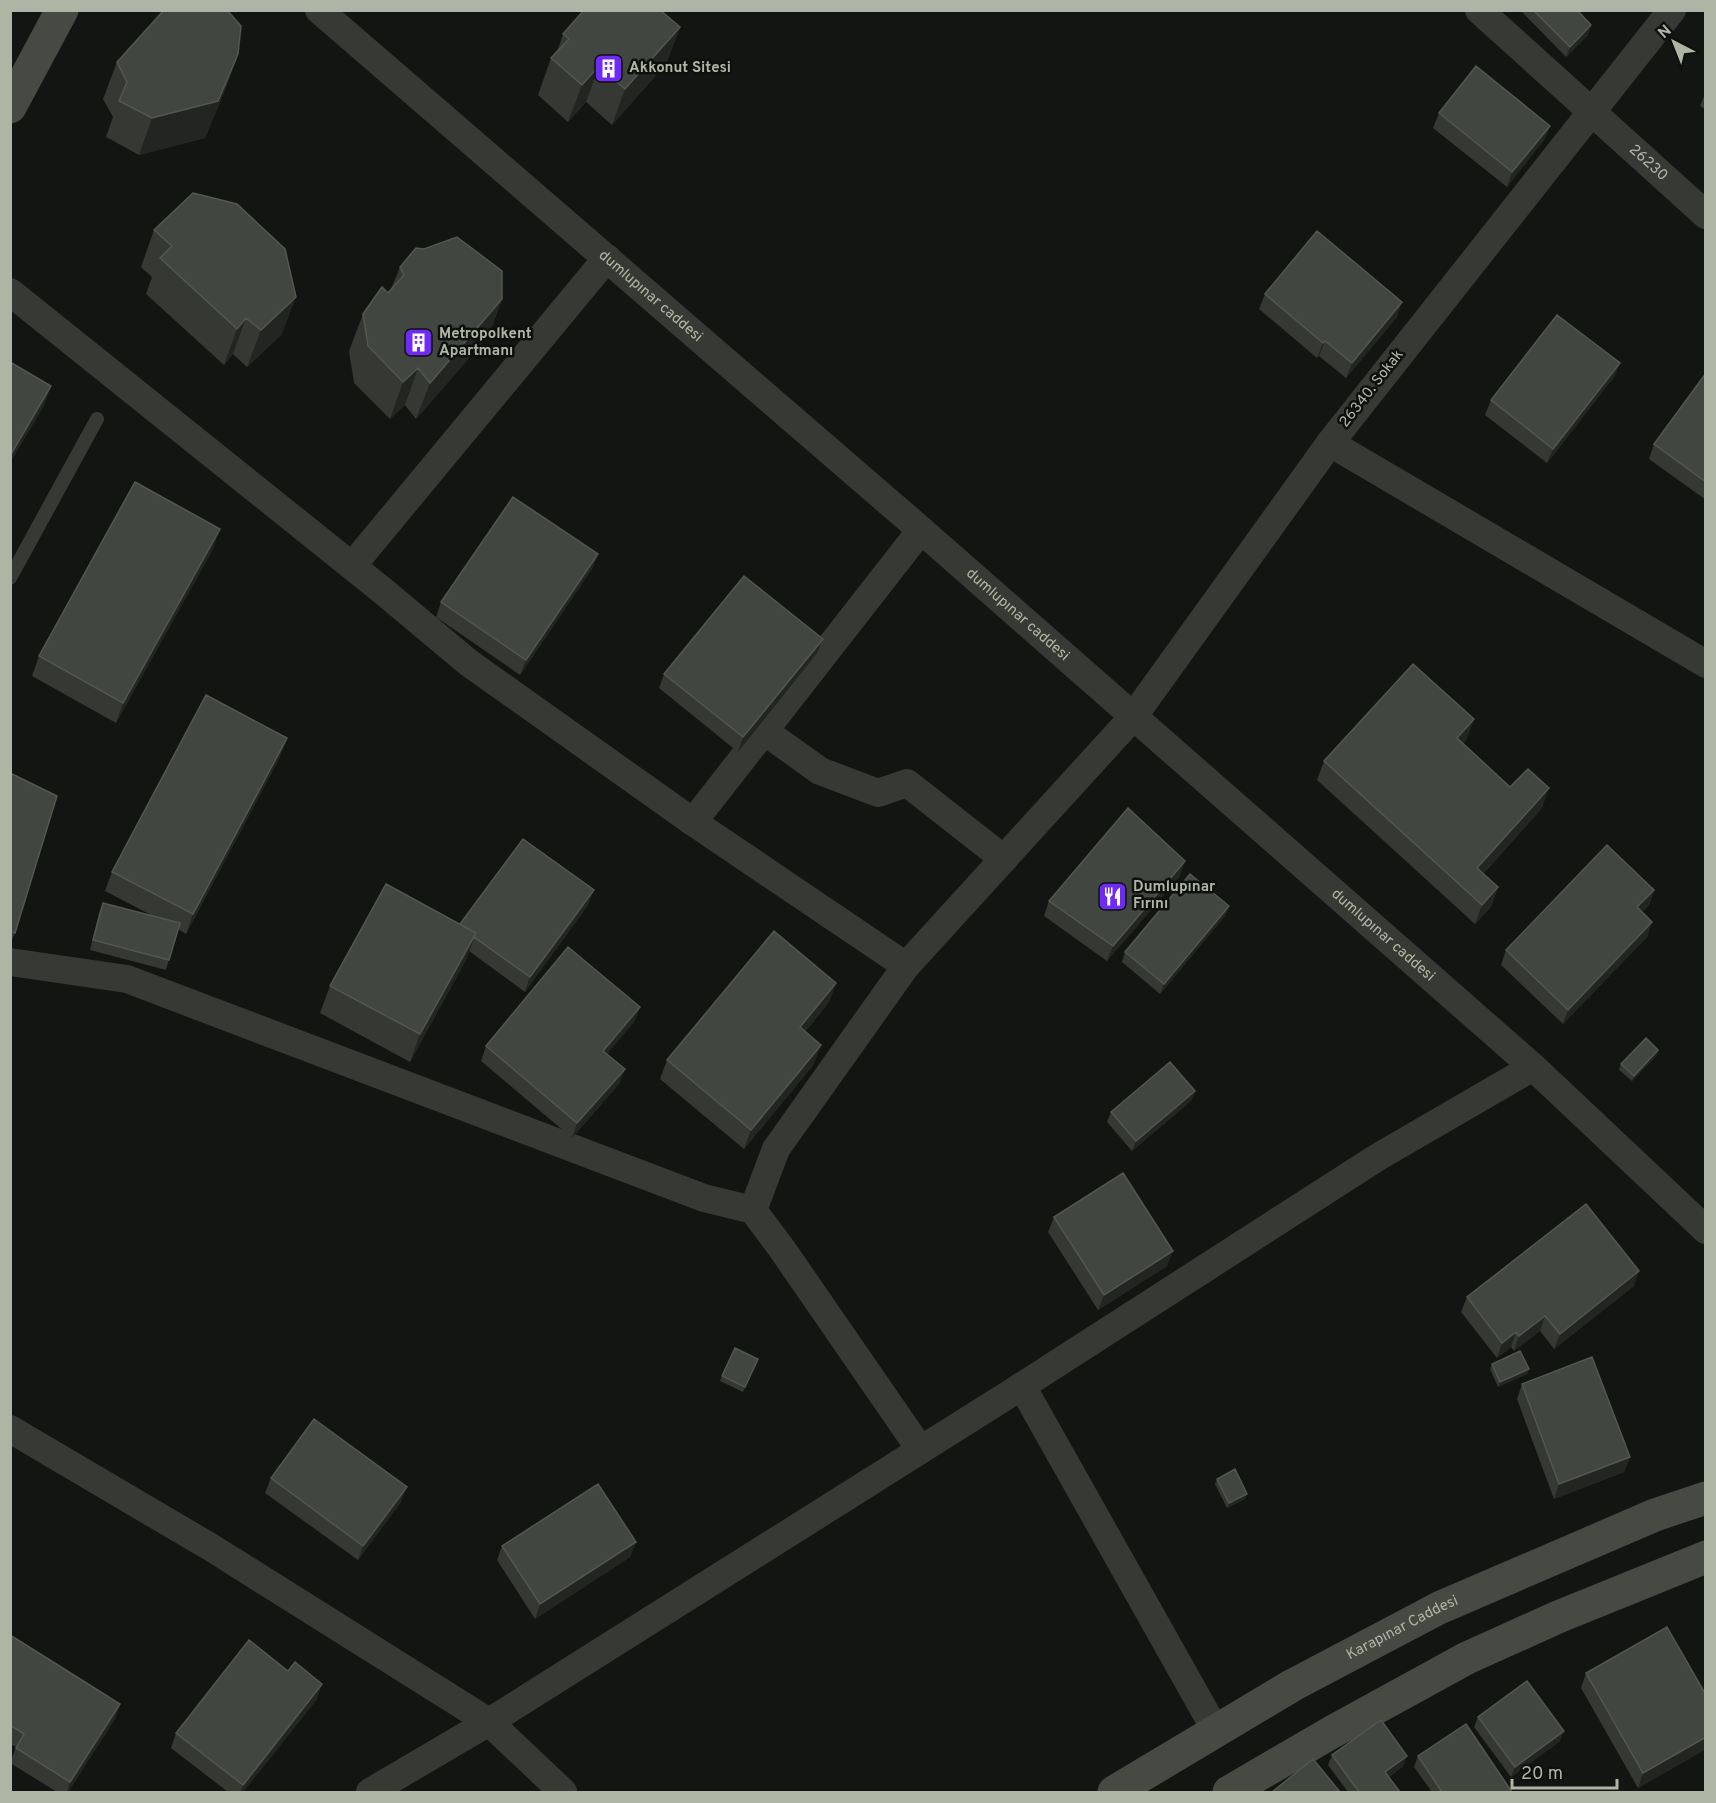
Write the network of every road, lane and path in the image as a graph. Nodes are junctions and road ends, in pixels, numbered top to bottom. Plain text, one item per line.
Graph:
1 (62, 10) edge
2 (319, 10) edge
3 (1479, 10) edge
4 (1672, 10) edge
5 (10, 107) edge
6 (1591, 112) junction
7 (1706, 215) edge
8 (607, 258) junction
9 (10, 292) edge
10 (97, 419) dead end
11 (1330, 442) junction
12 (921, 530) junction
13 (352, 566) junction
14 (10, 578) edge
15 (1706, 664) edge
16 (1133, 717) junction
17 (764, 731) junction
18 (693, 822) junction
19 (1004, 859) junction
20 (10, 962) edge
21 (906, 966) junction
22 (1533, 1067) junction
23 (753, 1210) junction
24 (1700, 1215) edge
25 (1022, 1386) junction
26 (10, 1429) edge
27 (920, 1449) junction
28 (1706, 1498) edge
29 (1706, 1557) edge
30 (489, 1722) junction
31 (1216, 1731) junction
32 (370, 1792) edge
33 (562, 1792) edge
34 (1114, 1792) edge
35 (1229, 1792) edge

1 - 5 main road
2 - 8 street, dumlupınar caddesi
3 - 6 street
4 - 6 street, 26340. Sokak
6 - 7 street, 26230
6 - 11 street, 26340. Sokak
8 - 12 street, dumlupınar caddesi
8 - 13 street
9 - 13 street
10 - 14 lane
11 - 15 street, 26340. Sokak
11 - 16 street
12 - 16 street, dumlupınar caddesi
12 - 17 street
13 - 18 street
16 - 19 street
16 - 22 street, dumlupınar caddesi
17 - 18 street
17 - 19 street
18 - 21 street
19 - 21 street
20 - 23 street
21 - 23 street
22 - 24 street, dumlupınar caddesi
22 - 25 street
23 - 27 street
25 - 27 street
25 - 31 street
26 - 30 street
27 - 30 street
28 - 31 main road, Karapınar Caddesi
29 - 35 main road
30 - 32 street
30 - 33 street
31 - 34 main road, Karapınar Caddesi

